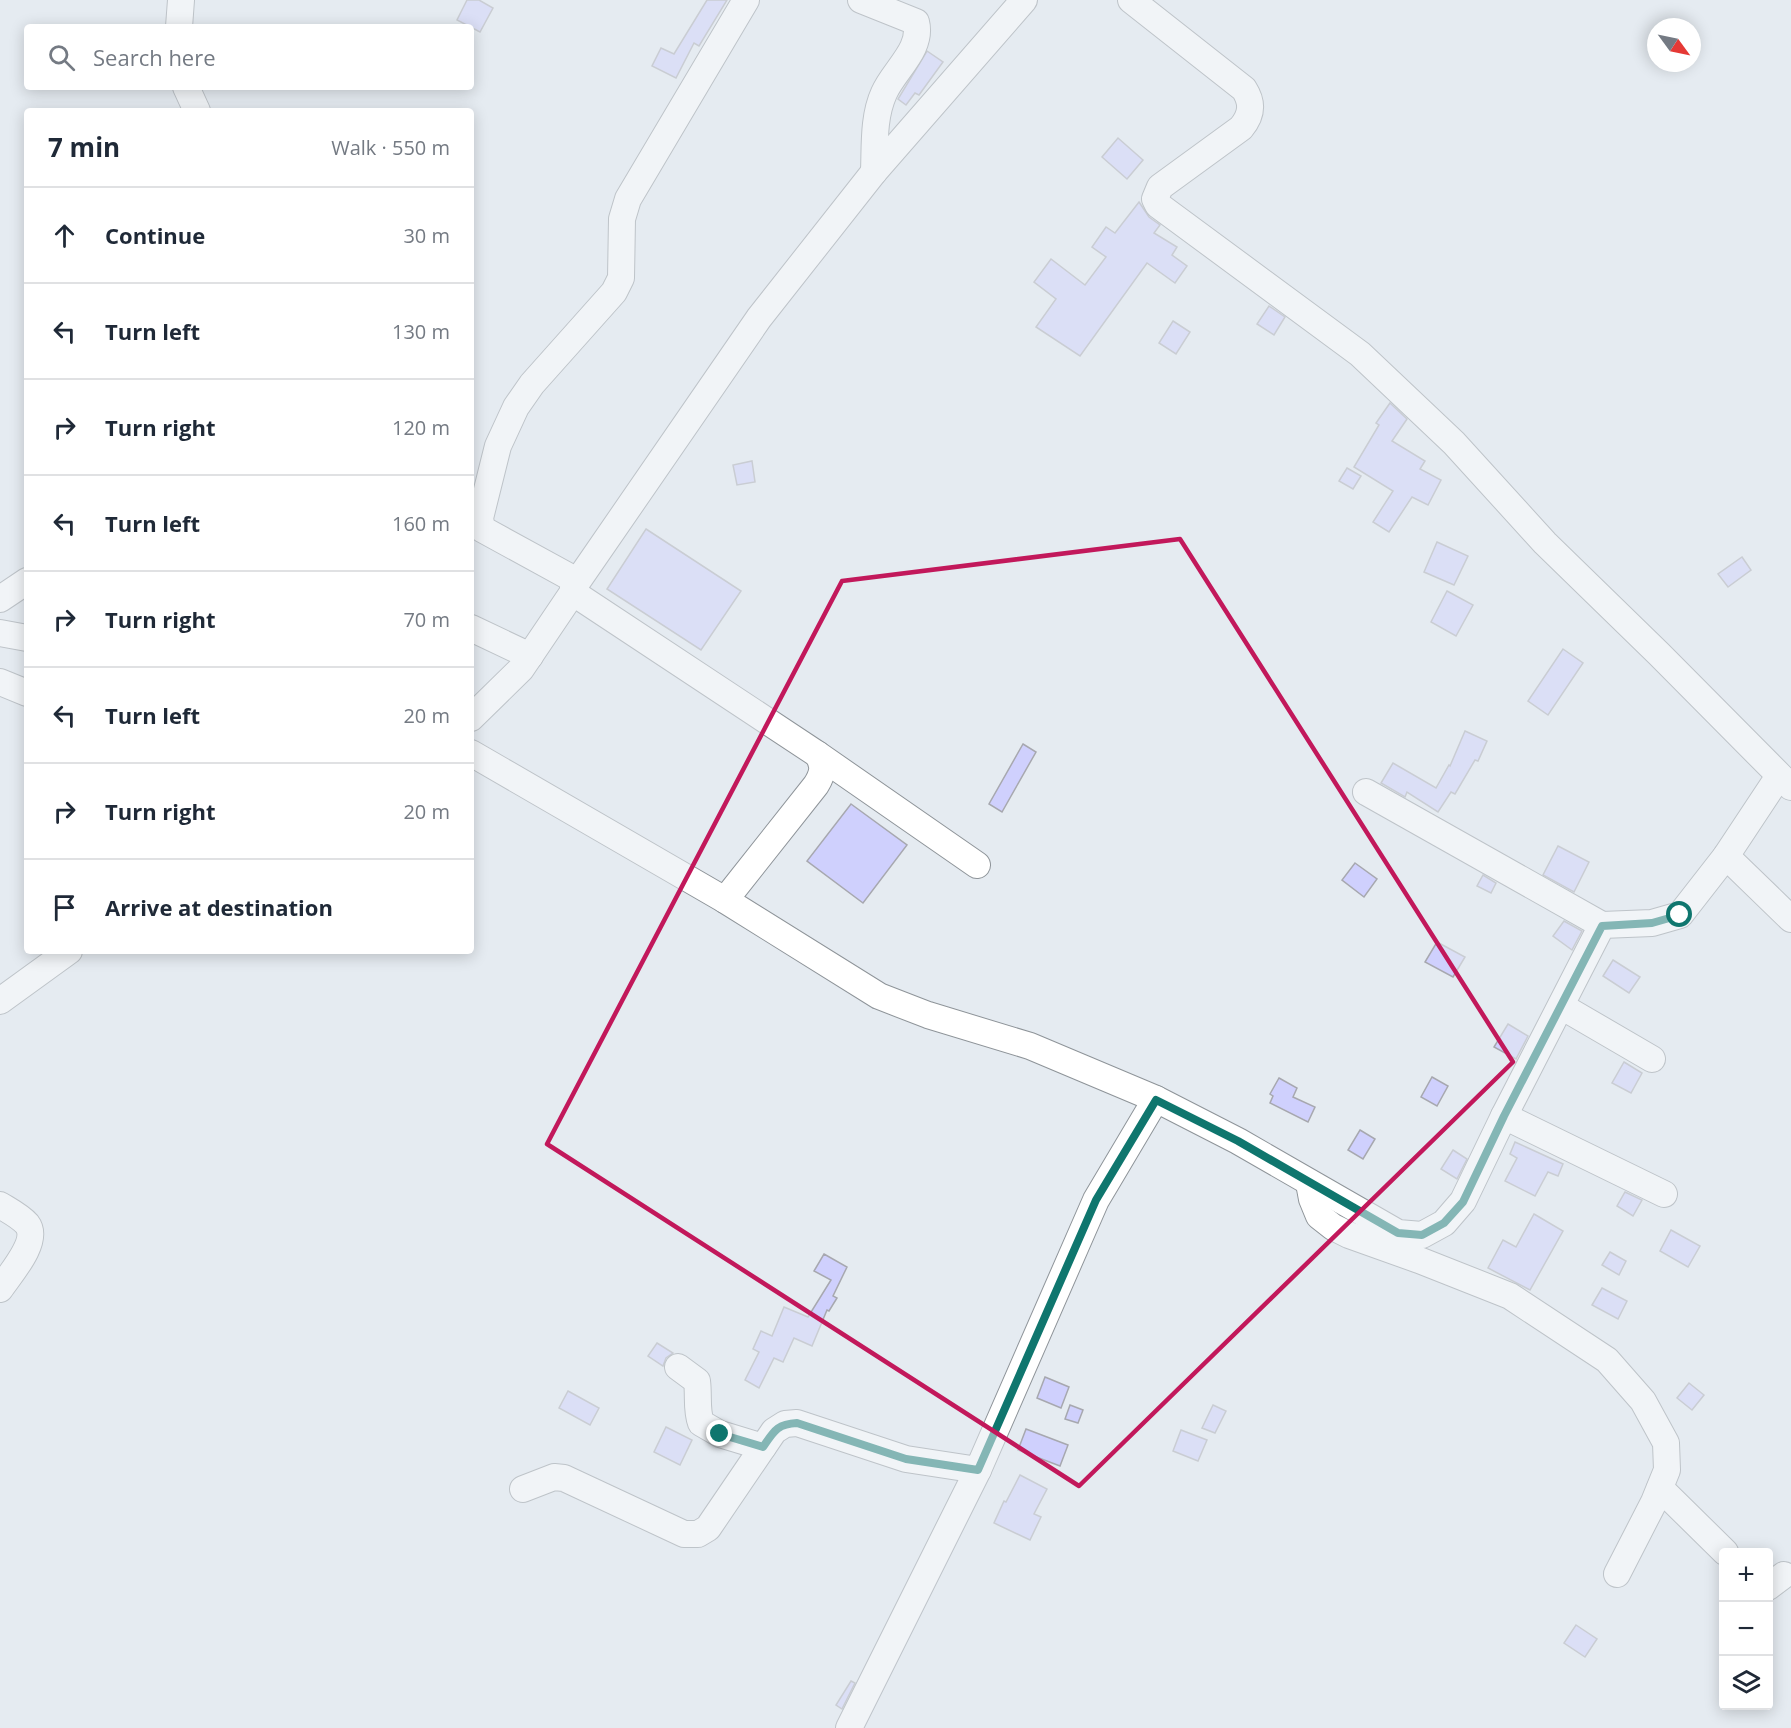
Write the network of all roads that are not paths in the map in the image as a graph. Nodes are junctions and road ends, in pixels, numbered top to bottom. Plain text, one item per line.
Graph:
1 (181, 0) edge
2 (746, 0) edge
3 (861, 0) edge
4 (1024, 0) edge
5 (1131, 0) edge
6 (179, 24) edge
7 (187, 90) edge
8 (196, 108) edge
9 (874, 172) junction
10 (24, 583) edge
11 (575, 586) junction
12 (0, 599) edge
13 (474, 629) edge
14 (0, 633) edge
15 (24, 637) edge
16 (530, 657) junction
17 (0, 682) edge
18 (24, 692) edge
19 (474, 715) edge
20 (817, 754) junction
21 (474, 755) edge
22 (1785, 782) edge
23 (1366, 792) dead end
24 (1726, 856) junction
25 (977, 865) dead end
26 (725, 900) junction
27 (1791, 919) edge
28 (1602, 926) junction
29 (65, 954) edge
30 (0, 1001) edge
31 (1561, 1006) junction
32 (1652, 1059) dead end
33 (1156, 1100) junction
34 (1504, 1116) junction
35 (1309, 1183) junction
36 (1664, 1194) dead end
37 (0, 1205) edge
38 (0, 1289) edge
39 (678, 1367) dead end
40 (763, 1447) junction
41 (978, 1470) junction
42 (1660, 1488) junction
43 (523, 1489) dead end
44 (1721, 1548) edge
45 (1617, 1574) dead end
46 (849, 1728) edge

1 - 6 street
2 - 11 street
3 - 9 street
4 - 9 street
5 - 22 street
7 - 8 street
9 - 11 street
10 - 12 street
11 - 16 street
11 - 20 street
13 - 16 street
14 - 15 street
16 - 19 street
17 - 18 street
20 - 25 street
20 - 26 street
21 - 26 street
22 - 24 street
23 - 28 street
24 - 27 street
24 - 28 street
26 - 33 street
28 - 31 street
29 - 30 street
31 - 32 street
31 - 34 street
33 - 35 street
33 - 41 street
34 - 35 street
34 - 36 street
35 - 42 street
37 - 38 street
39 - 40 street
40 - 41 street
40 - 43 street
41 - 46 street
42 - 44 street
42 - 45 street

